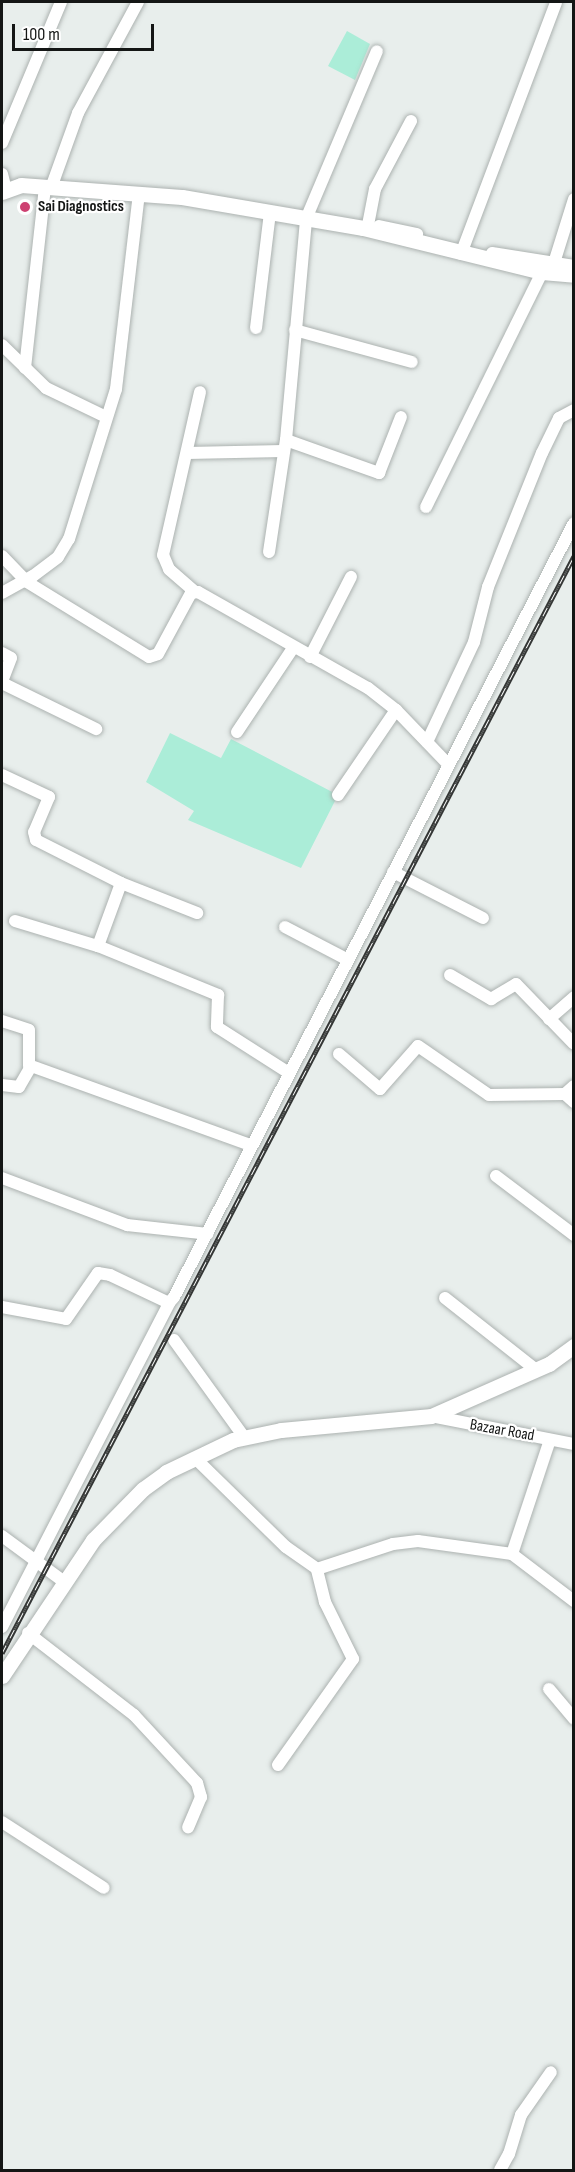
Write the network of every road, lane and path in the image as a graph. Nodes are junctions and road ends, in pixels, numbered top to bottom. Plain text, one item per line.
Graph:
1 (61, 2) edge
2 (138, 2) edge
3 (556, 2) edge
4 (377, 51) dead end
5 (411, 121) dead end
6 (2, 143) edge
7 (2, 174) edge
8 (48, 187) junction
9 (4, 191) edge
10 (139, 194) junction
11 (573, 199) edge
12 (270, 213) junction
13 (306, 219) junction
14 (366, 227) junction
15 (462, 251) junction
16 (573, 266) edge
17 (548, 268) junction
18 (573, 275) edge
19 (256, 328) dead end
20 (295, 330) junction
21 (2, 345) edge
22 (412, 362) dead end
23 (25, 368) junction
24 (200, 392) dead end
25 (573, 410) edge
26 (106, 417) junction
27 (401, 417) dead end
28 (284, 446) junction
29 (186, 453) junction
30 (426, 507) dead end
31 (573, 523) edge
32 (269, 552) dead end
33 (2, 556) edge
34 (351, 578) dead end
35 (27, 582) junction
36 (194, 591) junction
37 (2, 593) edge
38 (293, 648) junction
39 (2, 653) edge
40 (310, 657) junction
41 (2, 682) edge
42 (396, 710) junction
43 (96, 729) dead end
44 (237, 732) dead end
45 (427, 742) junction
46 (448, 764) junction
47 (2, 775) edge
48 (338, 795) dead end
49 (393, 872) junction
50 (121, 883) junction
51 (197, 913) dead end
52 (483, 918) dead end
53 (15, 921) dead end
54 (285, 927) dead end
55 (98, 946) junction
56 (348, 960) junction
57 (450, 975) dead end
58 (573, 997) edge
59 (549, 1019) junction
60 (2, 1021) edge
61 (573, 1044) edge
62 (339, 1054) dead end
63 (29, 1066) junction
64 (289, 1072) junction
65 (2, 1085) edge
66 (571, 1094) edge
67 (251, 1145) junction
68 (496, 1176) dead end
69 (2, 1178) edge
70 (208, 1234) junction
71 (573, 1235) edge
72 (445, 1298) dead end
73 (169, 1304) junction
74 (2, 1307) edge
75 (174, 1340) dead end
76 (573, 1346) edge
77 (536, 1369) junction
78 (431, 1416) junction
79 (244, 1437) junction
80 (550, 1440) junction
81 (573, 1444) edge
82 (195, 1458) junction
83 (2, 1536) edge
84 (512, 1554) junction
85 (37, 1562) junction
86 (317, 1569) junction
87 (63, 1581) junction
88 (573, 1601) edge
89 (2, 1627) edge
90 (28, 1633) junction
91 (2, 1676) edge
92 (549, 1689) dead end
93 (573, 1719) edge
94 (278, 1765) dead end
95 (2, 1822) edge
96 (188, 1827) dead end
97 (104, 1888) dead end
98 (551, 2072) dead end
99 (500, 2170) edge

1 - 6 street
2 - 8 street
3 - 15 street
4 - 13 street
5 - 14 street
7 - 9 street
8 - 9 main road
8 - 10 main road
8 - 23 street
10 - 12 main road
10 - 26 street
11 - 17 street
12 - 13 main road
12 - 19 street
13 - 14 main road
13 - 20 street
14 - 15 main road
15 - 17 main road
16 - 17 street
17 - 18 main road
17 - 30 street
20 - 22 street
20 - 28 street
21 - 23 street
23 - 26 street
24 - 29 street
25 - 45 street
26 - 35 street
27 - 28 street
28 - 29 street
28 - 32 street
29 - 36 street
31 - 46 street
33 - 35 street
34 - 40 street
35 - 36 street
35 - 37 street
36 - 38 street
38 - 40 street
38 - 44 street
39 - 41 street
40 - 42 street
41 - 43 street
42 - 45 street
42 - 48 street
45 - 46 street
46 - 49 street
47 - 50 street
49 - 52 street
49 - 56 street
50 - 51 street
50 - 55 street
53 - 55 street
54 - 56 street
55 - 64 street
56 - 64 street
57 - 59 street
58 - 59 street
59 - 61 street
60 - 63 street
62 - 66 street
63 - 65 street
63 - 67 street
64 - 67 street
67 - 70 street
68 - 71 street
69 - 70 street
70 - 73 street
72 - 77 street
73 - 74 street
73 - 85 street
75 - 79 street
76 - 77 main road
77 - 78 main road
78 - 79 main road
78 - 80 street, Bazaar Road
79 - 82 main road
80 - 81 street, Bazaar Road
80 - 84 street
82 - 86 street
82 - 87 main road
83 - 85 street
84 - 86 street
84 - 88 street
85 - 87 street
85 - 89 street
86 - 94 street
87 - 90 main road
90 - 91 main road
90 - 96 street
92 - 93 street
95 - 97 street
98 - 99 street

